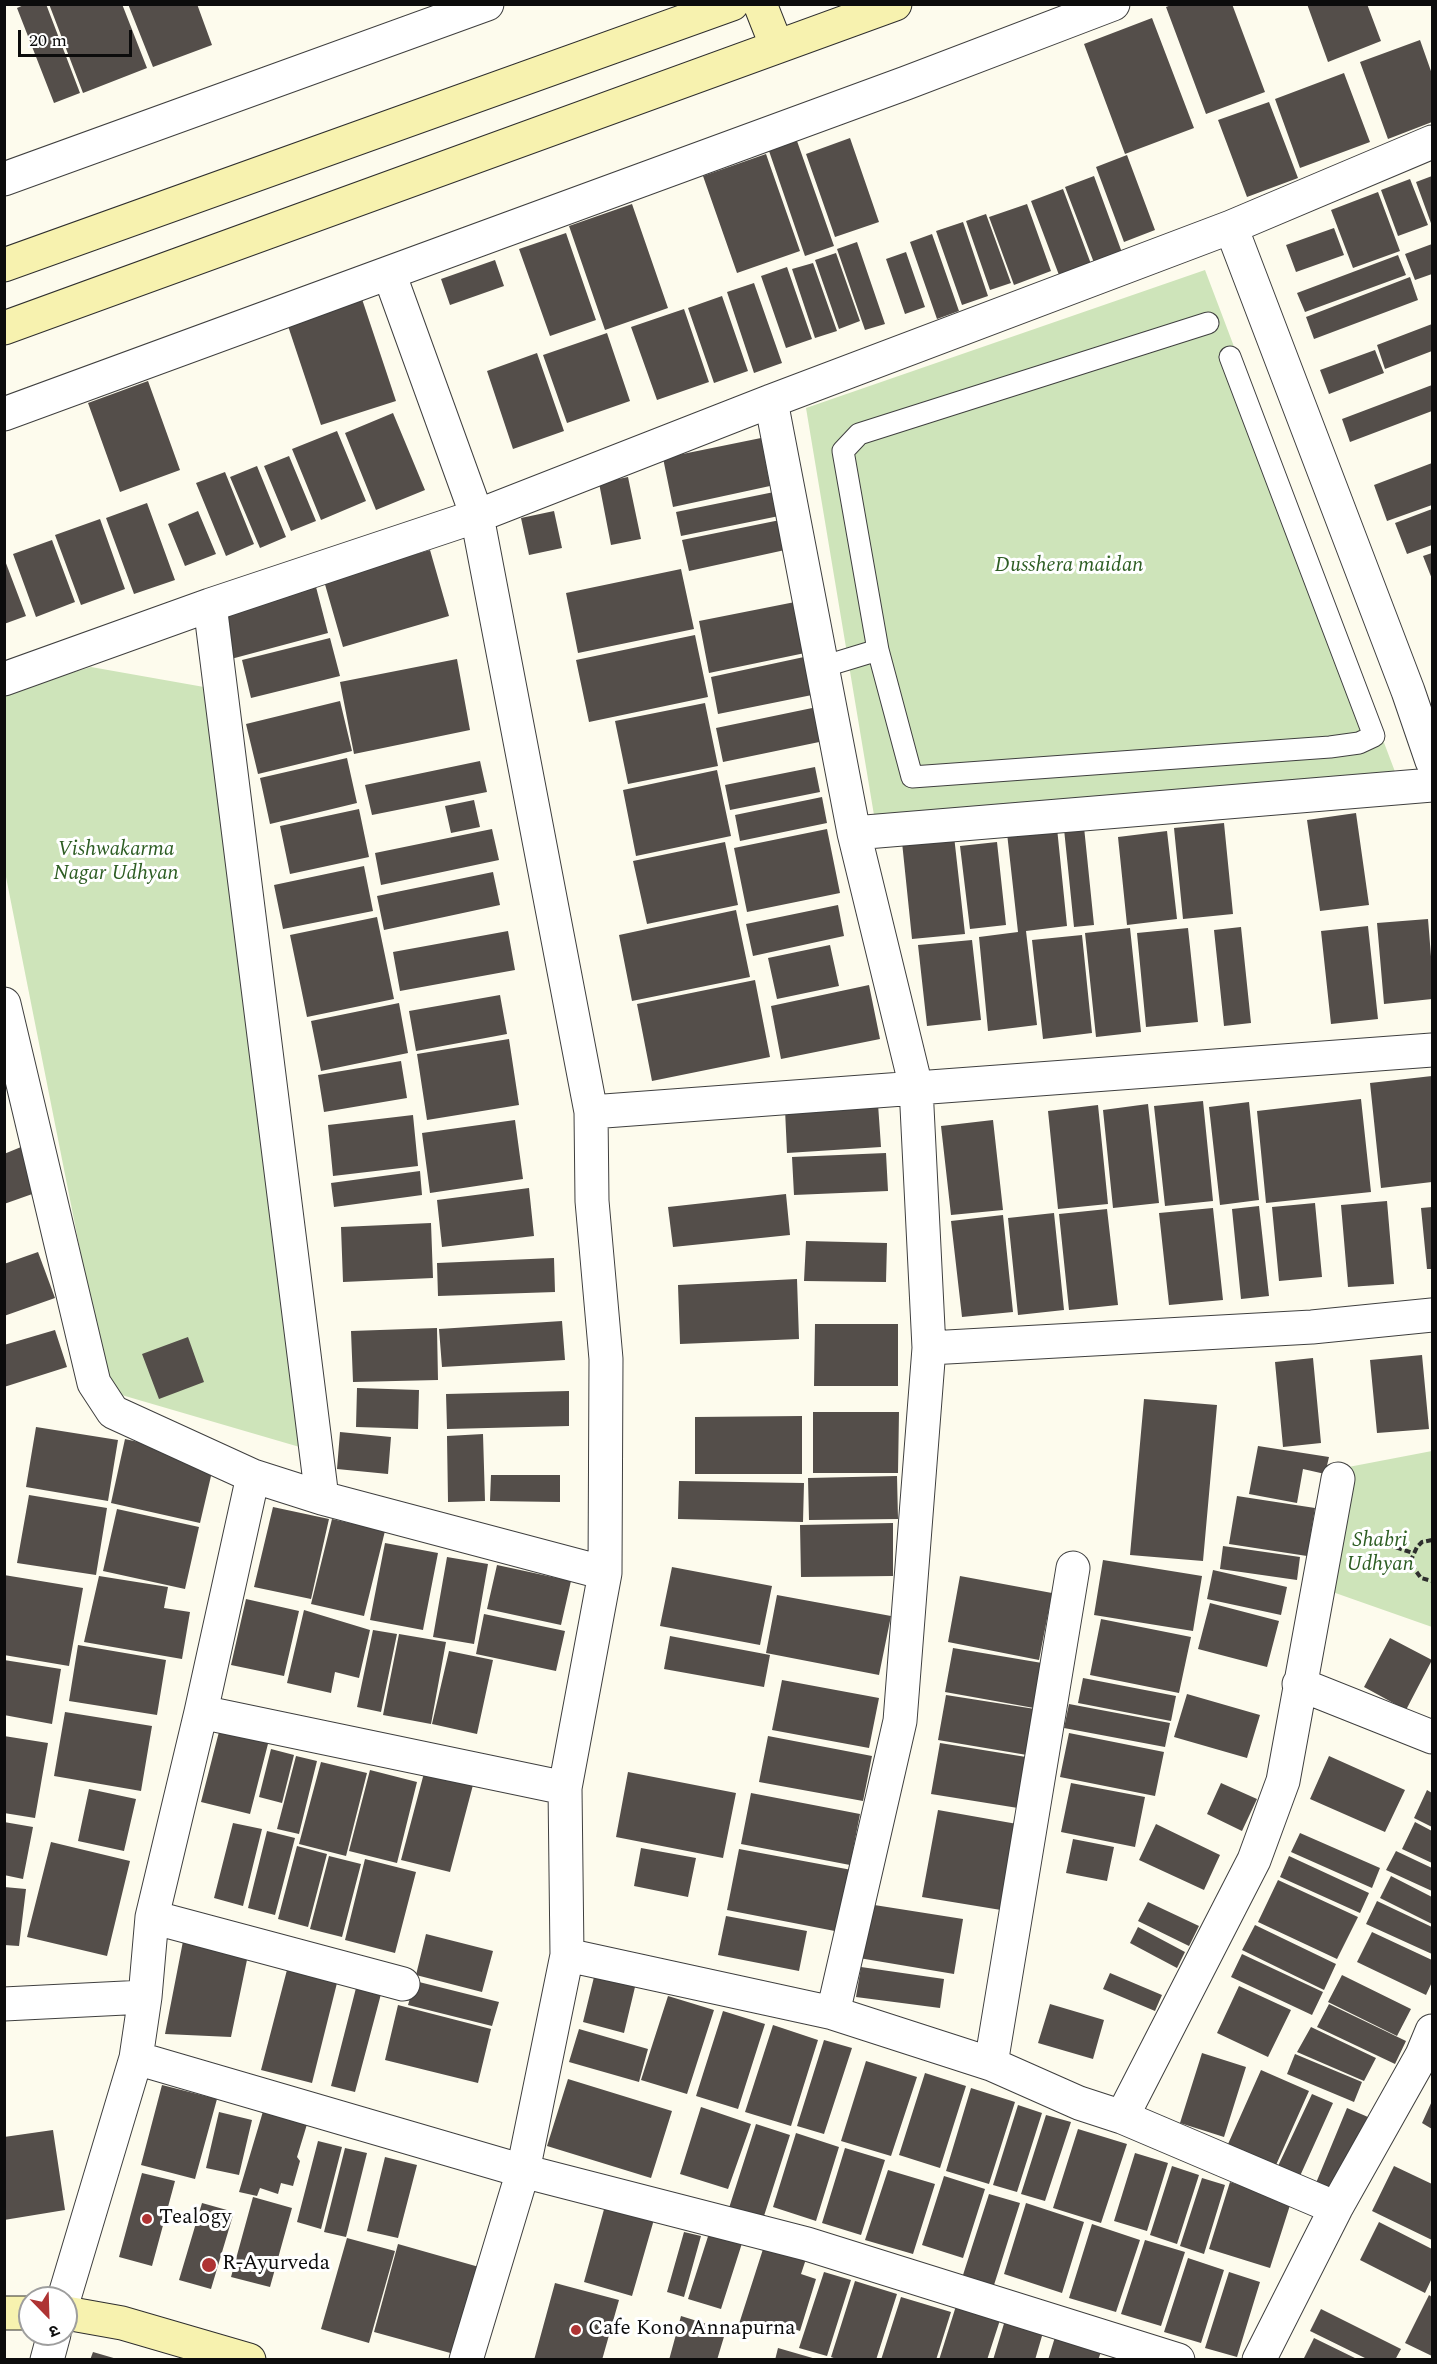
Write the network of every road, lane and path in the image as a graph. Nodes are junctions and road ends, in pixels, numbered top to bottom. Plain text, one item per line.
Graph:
1 (487, 4) edge
2 (732, 4) edge
3 (760, 4) edge
4 (895, 4) edge
5 (1113, 4) edge
6 (777, 47) junction
7 (1432, 142) edge
8 (4, 179) edge
9 (1232, 227) junction
10 (4, 265) edge
11 (389, 273) junction
12 (1209, 323) dead end
13 (4, 328) edge
14 (1230, 357) dead end
15 (771, 401) junction
16 (4, 414) edge
17 (477, 516) junction
18 (210, 605) junction
19 (878, 650) junction
20 (822, 667) junction
21 (4, 678) edge
22 (1432, 761) edge
23 (1432, 785) edge
24 (854, 833) junction
25 (4, 1004) edge
26 (1432, 1050) edge
27 (916, 1087) junction
28 (591, 1112) junction
29 (1432, 1315) edge
30 (929, 1348) junction
31 (253, 1476) junction
32 (1338, 1479) dead end
33 (322, 1498) junction
34 (1357, 1534) dead end
35 (1432, 1540) edge
36 (1413, 1553) junction
37 (1073, 1568) dead end
38 (605, 1574) junction
39 (1432, 1581) edge
40 (1299, 1684) junction
41 (201, 1712) junction
42 (1432, 1737) edge
43 (565, 1788) junction
44 (152, 1917) junction
45 (567, 1955) junction
46 (403, 1984) dead end
47 (145, 1996) junction
48 (4, 2004) edge
49 (833, 2013) junction
50 (1432, 2031) edge
51 (135, 2058) junction
52 (992, 2064) junction
53 (1122, 2117) junction
54 (523, 2171) junction
55 (1336, 2208) junction
56 (68, 2286) edge
57 (78, 2315) edge
58 (249, 2360) edge
59 (466, 2360) edge
60 (1178, 2360) edge
61 (1259, 2360) edge

1 - 8 street
2 - 10 street
3 - 6 street
4 - 6 street
5 - 11 street
6 - 13 street
7 - 9 street
9 - 15 street
9 - 22 street
11 - 16 street
11 - 17 street
12 - 19 lane
14 - 19 lane
15 - 17 street
15 - 20 street
17 - 18 street
17 - 28 street
18 - 21 street
18 - 33 street
19 - 20 lane
20 - 24 street
23 - 24 street
24 - 27 street
25 - 31 street
26 - 27 street
27 - 28 street
27 - 30 street
28 - 38 street
29 - 30 street
30 - 49 street
31 - 33 street
31 - 41 street
32 - 40 street
33 - 38 street
34 - 36 path
35 - 36 path
36 - 39 path
37 - 52 street
38 - 43 street
40 - 42 street
40 - 53 street
41 - 43 street
41 - 44 street
43 - 45 street
44 - 46 street
44 - 47 street
45 - 49 street
45 - 54 street
47 - 48 street
47 - 51 street
49 - 52 street
50 - 55 street
51 - 54 street
51 - 56 street
52 - 53 street
53 - 55 street
54 - 59 street
54 - 60 street
55 - 61 street
57 - 58 street

